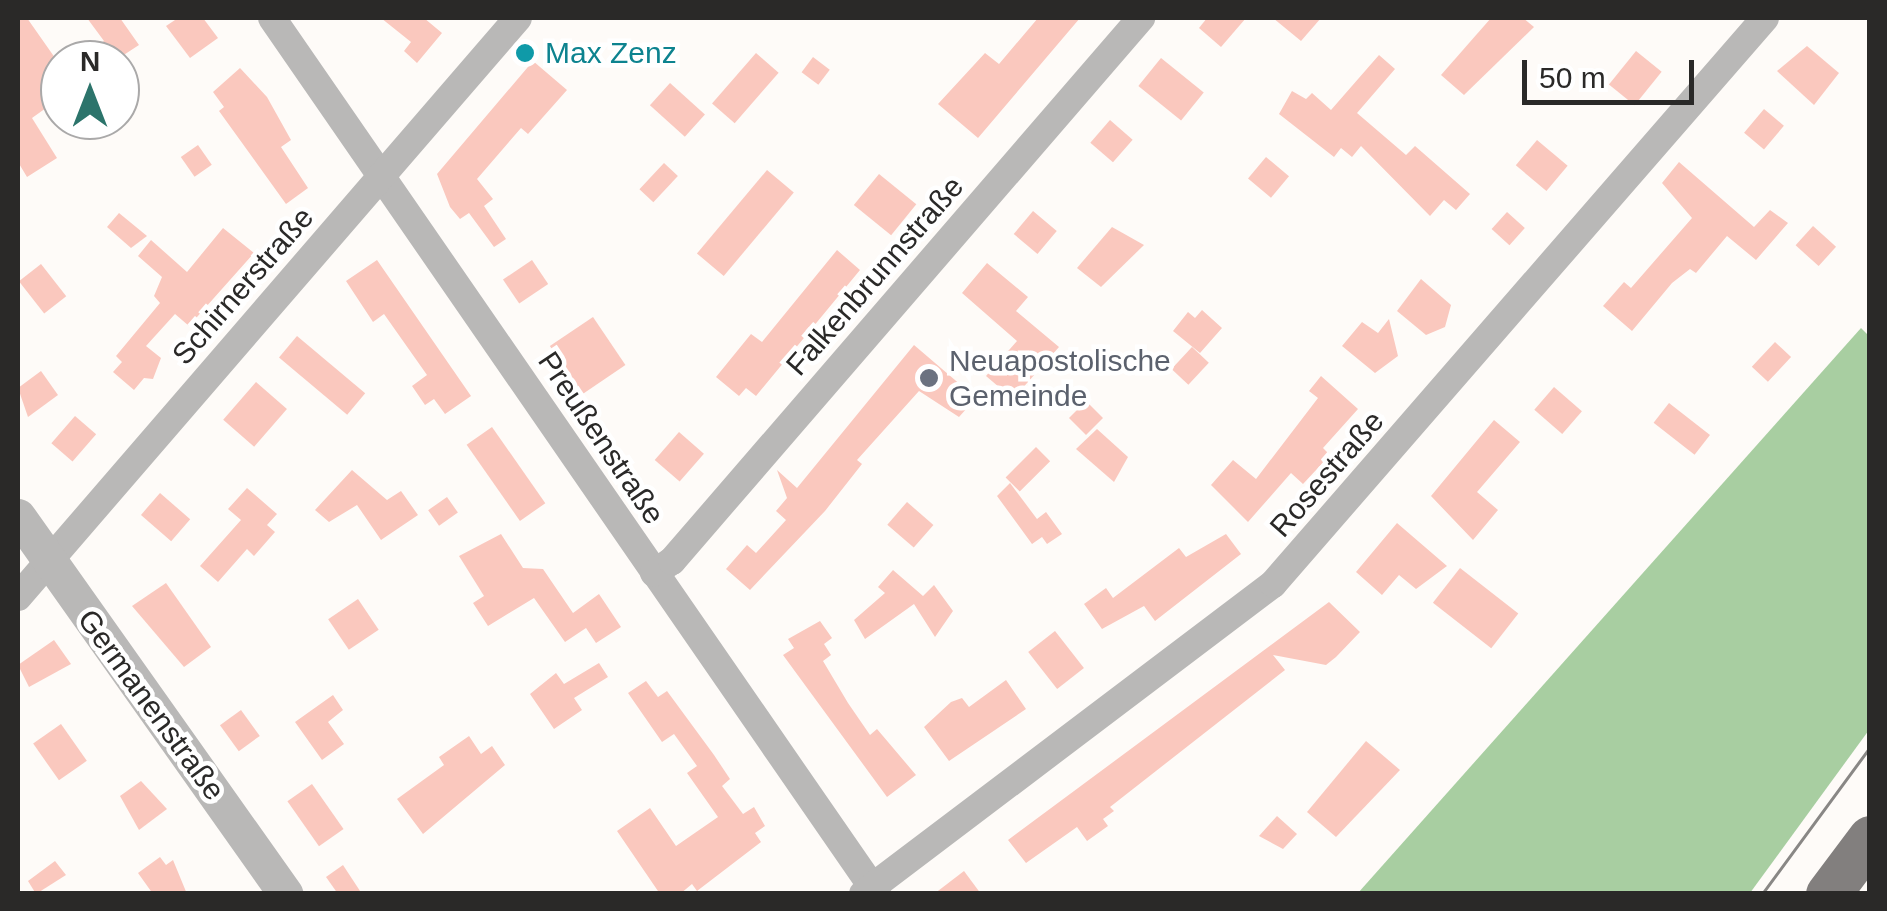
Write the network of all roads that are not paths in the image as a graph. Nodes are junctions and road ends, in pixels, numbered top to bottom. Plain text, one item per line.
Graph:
1 (272, 18) edge
2 (518, 18) edge
3 (1141, 18) edge
4 (1765, 18) edge
5 (382, 176) junction
6 (18, 516) edge
7 (49, 560) junction
8 (654, 572) junction
9 (18, 596) edge
10 (1870, 838) edge
11 (870, 892) edge
12 (286, 894) edge
13 (1828, 894) edge

1 - 5 street, Preußenstraße
2 - 5 street, Schirnerstraße
3 - 8 street, Falkenbrunnstraße
4 - 11 street, Rosestraße
5 - 7 street, Schirnerstraße
5 - 8 street, Preußenstraße
6 - 7 street, Germanenstraße
7 - 9 street, Schirnerstraße
7 - 12 street, Germanenstraße
8 - 11 street, Preußenstraße
10 - 13 main road

